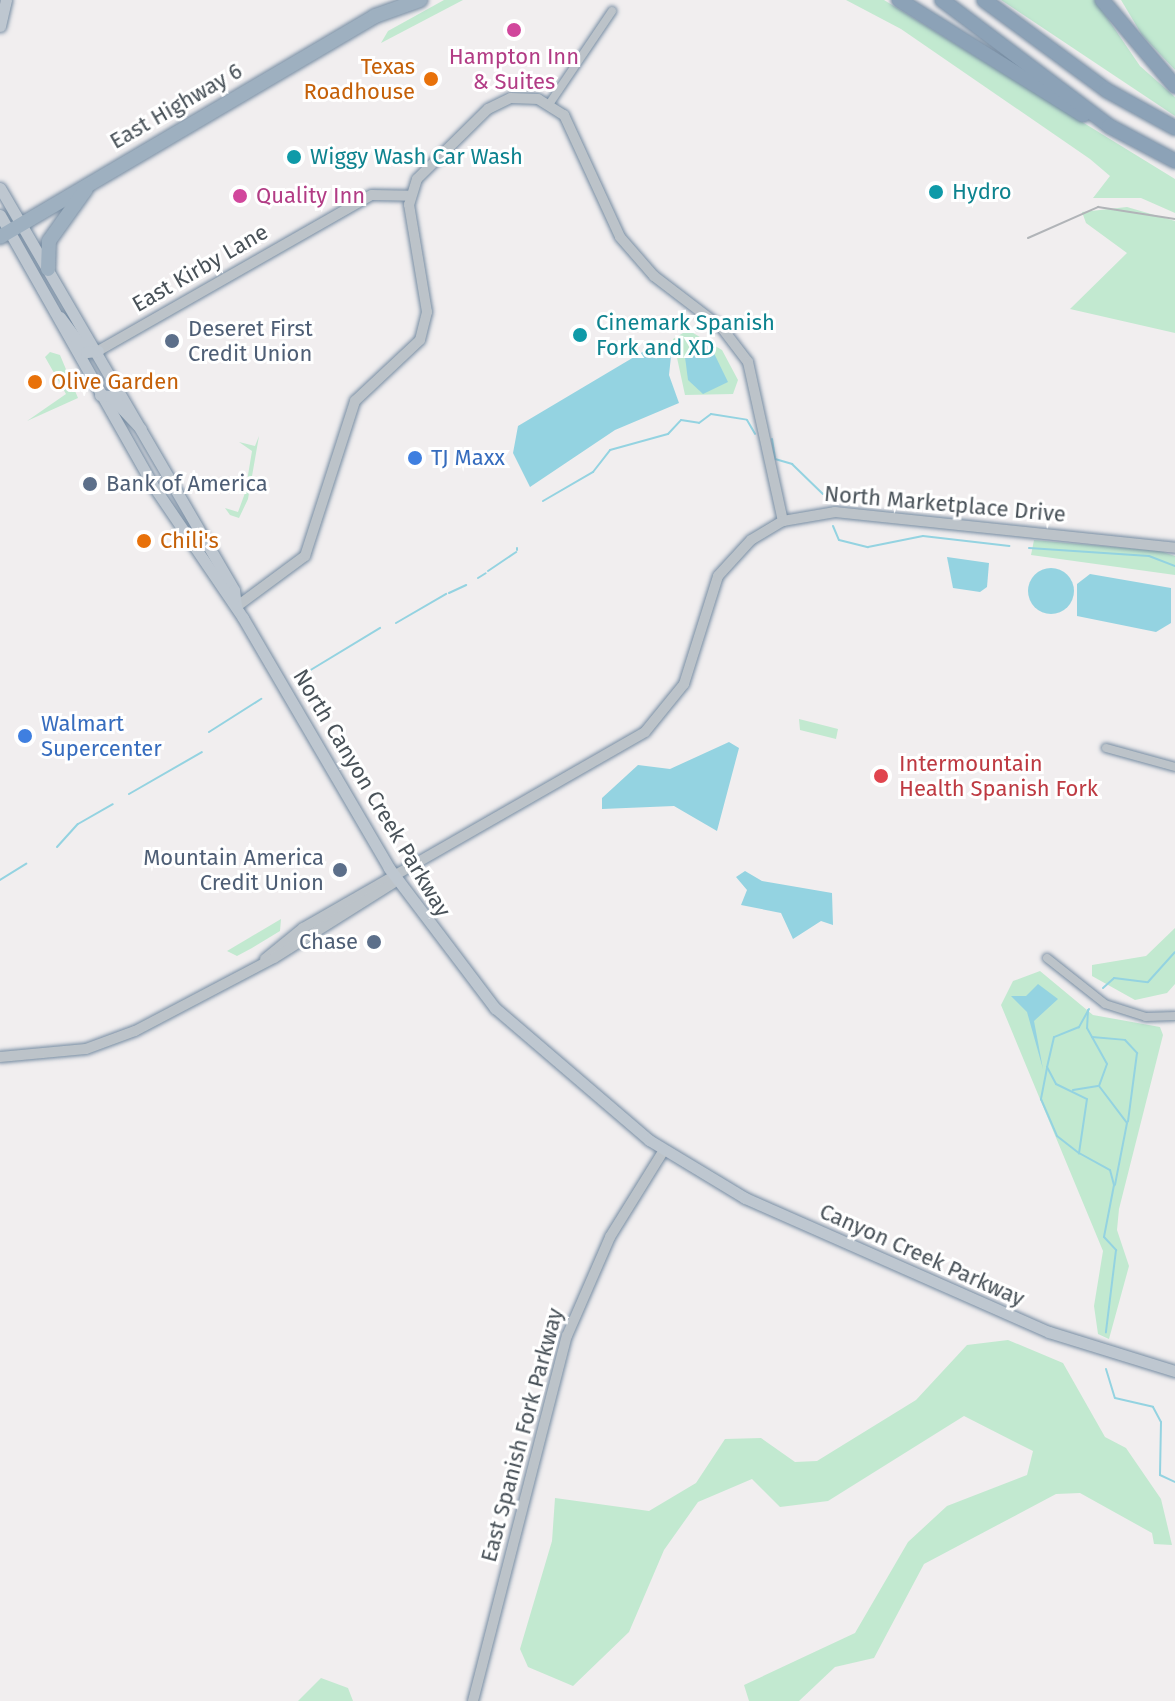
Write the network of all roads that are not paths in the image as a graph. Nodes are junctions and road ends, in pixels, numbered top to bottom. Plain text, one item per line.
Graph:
1 (6, 0) edge
2 (389, 0) edge
3 (420, 0) edge
4 (899, 0) edge
5 (942, 0) edge
6 (984, 0) edge
7 (1102, 0) edge
8 (1113, 0) edge
9 (612, 11) dead end
10 (375, 16) junction
11 (0, 26) edge
12 (1125, 31) junction
13 (1175, 86) edge
14 (550, 103) junction
15 (1109, 126) junction
16 (1175, 128) edge
17 (1175, 161) edge
18 (91, 182) junction
19 (0, 188) edge
20 (411, 196) junction
21 (0, 215) edge
22 (22, 222) junction
23 (4, 235) edge
24 (48, 269) junction
25 (56, 315) junction
26 (98, 351) junction
27 (100, 395) junction
28 (142, 429) junction
29 (783, 521) junction
30 (1175, 548) edge
31 (236, 607) junction
32 (1106, 748) dead end
33 (1175, 767) edge
34 (397, 880) junction
35 (1047, 958) dead end
36 (265, 959) junction
37 (1175, 1016) edge
38 (0, 1057) edge
39 (664, 1150) junction
40 (1175, 1371) edge
41 (473, 1701) edge

1 - 11 main road
2 - 10 highway, East Highway 6
3 - 10 highway, East Highway 6
4 - 15 highway
5 - 15 highway
6 - 16 highway
7 - 12 highway
8 - 12 highway
9 - 14 street
10 - 18 highway, East Highway 6
12 - 13 highway
14 - 20 street
14 - 29 street
15 - 17 highway
18 - 22 highway, East Highway 6
18 - 24 highway
19 - 22 main road, North Canyon Creek Parkway
20 - 26 street, East Kirby Lane
20 - 31 street
21 - 23 main road, North Canyon Creek Parkway
22 - 23 highway, East Highway 6
22 - 24 main road, North Canyon Creek Parkway
23 - 25 main road, North Canyon Creek Parkway
24 - 26 main road, North Canyon Creek Parkway
25 - 26 main road
25 - 27 main road, North Canyon Creek Parkway
26 - 28 main road, North Canyon Creek Parkway
27 - 28 main road
27 - 31 main road, North Canyon Creek Parkway
28 - 31 main road, North Canyon Creek Parkway
29 - 30 street, North Marketplace Drive
29 - 34 street, North Marketplace Drive
31 - 34 main road, North Canyon Creek Parkway
32 - 33 street
34 - 36 street, North Marketplace Drive
34 - 36 street, North Marketplace Drive
34 - 39 main road, North Canyon Creek Parkway
35 - 37 street
36 - 38 street, North Marketplace Drive
39 - 40 main road, Canyon Creek Parkway
39 - 41 street, East Spanish Fork Parkway

